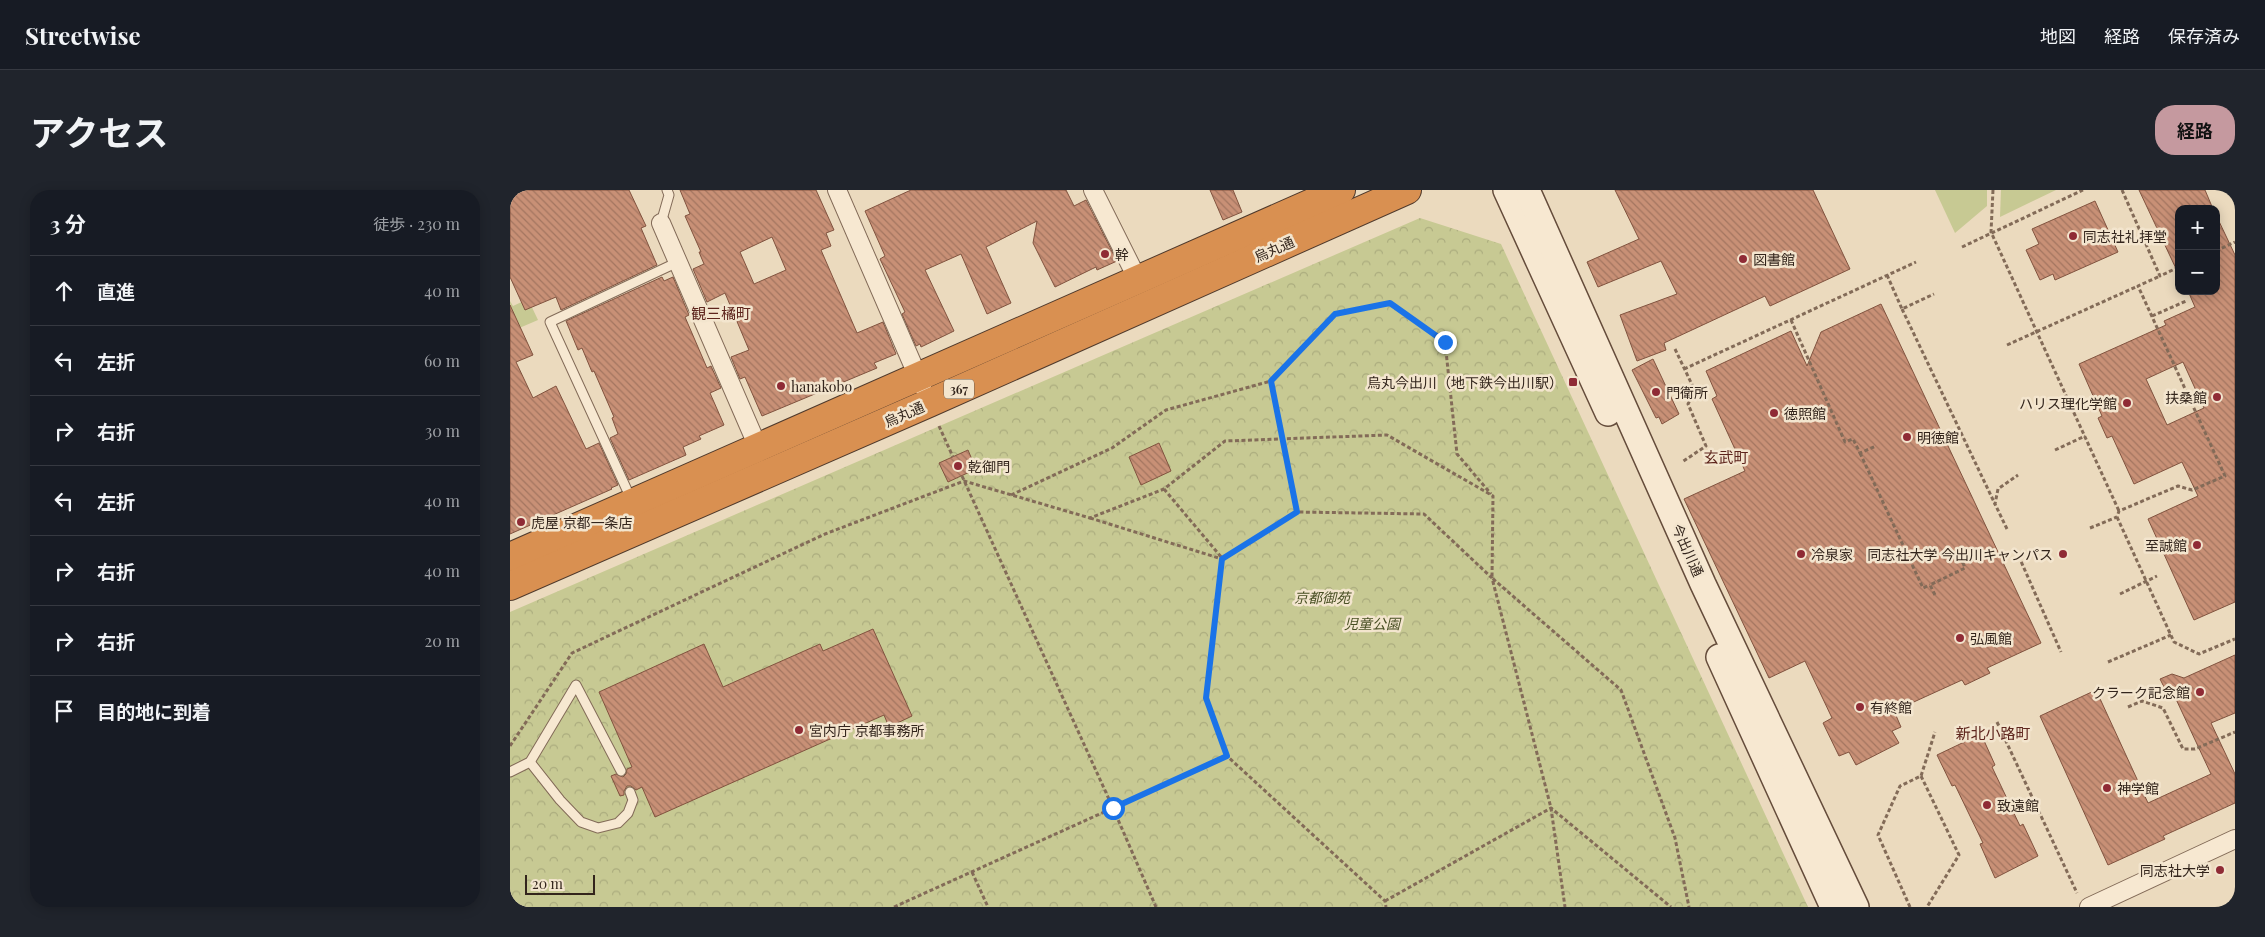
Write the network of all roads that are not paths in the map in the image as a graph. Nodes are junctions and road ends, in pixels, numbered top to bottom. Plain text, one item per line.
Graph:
1 (667, 190) edge
2 (837, 190) edge
3 (1093, 190) edge
4 (1341, 190) edge
5 (1407, 190) edge
6 (1506, 190) edge
7 (1527, 190) edge
8 (661, 223) joint
9 (678, 262) junction
10 (1138, 280) junction
11 (918, 377) junction
12 (928, 403) junction
13 (758, 447) junction
14 (632, 501) junction
15 (510, 556) edge
16 (510, 586) edge
17 (530, 762) junction
18 (510, 772) edge
19 (621, 772) dead end
20 (630, 792) dead end
21 (2235, 839) edge
22 (2085, 904) edge
23 (1833, 907) edge
24 (1856, 907) edge

1 - 8 lane
2 - 11 street
3 - 10 street
4 - 10 highway, 烏丸通 / 367
5 - 12 highway, 烏丸通 / 367
6 - 23 main road, 今出川通
7 - 24 main road, 今出川通
8 - 9 street
9 - 13 street
9 - 14 lane
10 - 11 highway, 烏丸通 / 367
11 - 12 street
11 - 13 highway, 烏丸通 / 367
12 - 16 highway, 烏丸通 / 367
13 - 14 highway, 烏丸通 / 367
14 - 15 highway, 烏丸通 / 367
17 - 18 lane
17 - 19 lane
17 - 20 lane
21 - 22 street

